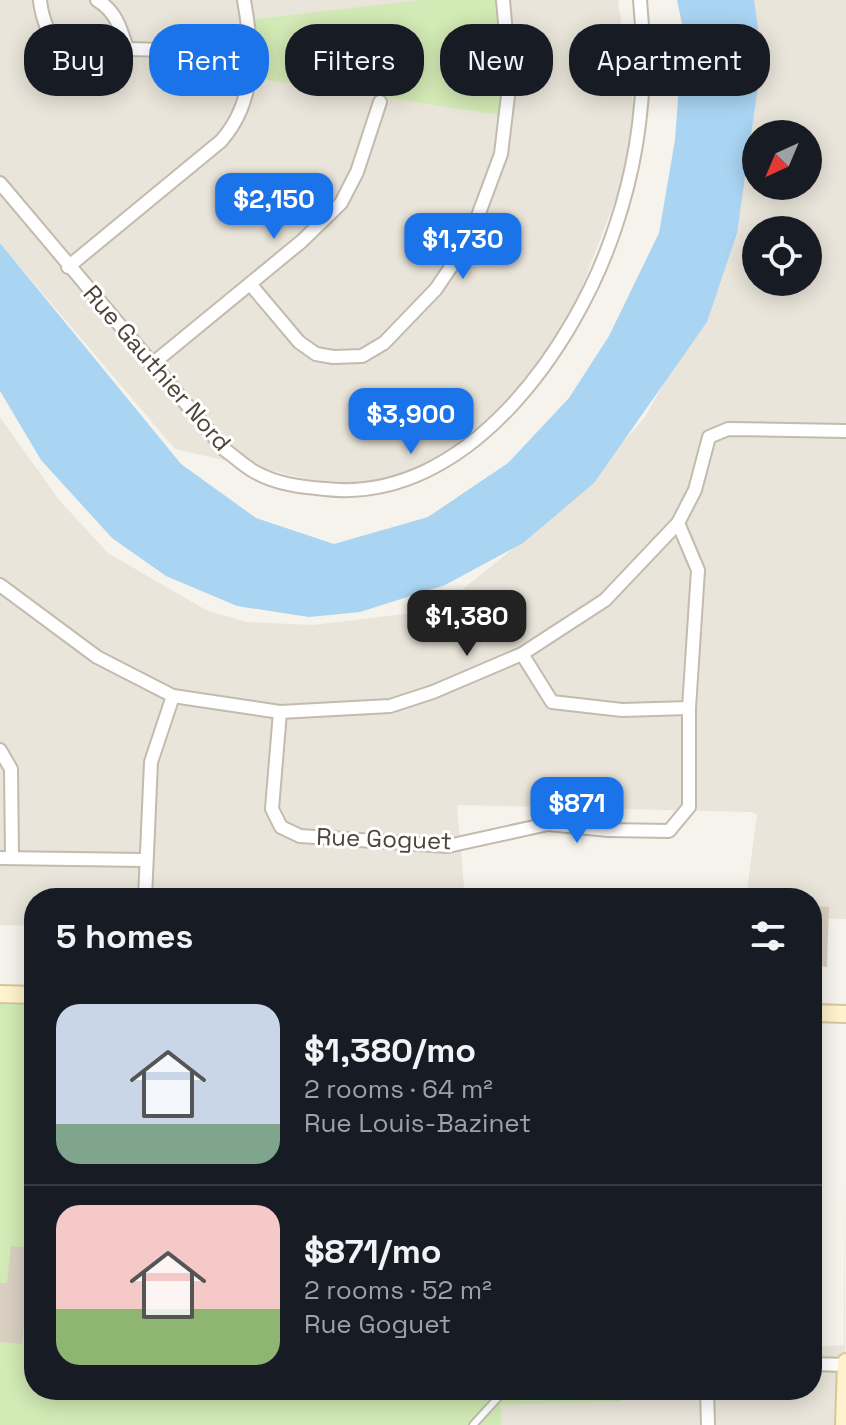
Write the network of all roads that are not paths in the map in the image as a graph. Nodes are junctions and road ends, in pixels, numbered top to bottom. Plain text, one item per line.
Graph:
1 (40, 0) edge
2 (97, 0) edge
3 (244, 0) edge
4 (503, 0) edge
5 (640, 0) edge
6 (44, 24) edge
7 (119, 24) edge
8 (247, 24) edge
9 (245, 96) edge
10 (380, 102) dead end
11 (0, 183) edge
12 (68, 267) junction
13 (251, 285) junction
14 (151, 365) junction
15 (846, 431) edge
16 (678, 523) junction
17 (0, 585) edge
18 (522, 654) junction
19 (173, 696) junction
20 (689, 708) junction
21 (280, 712) junction
22 (0, 750) edge
23 (6, 858) edge
24 (145, 860) junction
25 (145, 888) edge
26 (0, 994) edge
27 (24, 995) edge
28 (822, 1013) edge
29 (846, 1014) edge
30 (846, 1363) edge
31 (822, 1364) edge
32 (496, 1400) edge
33 (707, 1400) edge
34 (473, 1425) edge
35 (708, 1425) edge
36 (844, 1425) edge

1 - 6 street
2 - 7 street
3 - 8 street
4 - 13 street
5 - 14 street, Rue Gauthier Nord
9 - 12 street
10 - 13 street
11 - 12 street, Rue Gauthier Nord
12 - 14 street, Rue Gauthier Nord
13 - 14 street
15 - 16 street
16 - 18 street
16 - 20 street, Rue Goguet
17 - 19 street
18 - 20 street
18 - 21 street
19 - 21 street
19 - 24 street
20 - 21 street, Rue Goguet
22 - 23 street
23 - 24 street
24 - 25 street
26 - 27 street
28 - 29 street
30 - 31 street
30 - 36 street
32 - 34 lane
33 - 35 street

